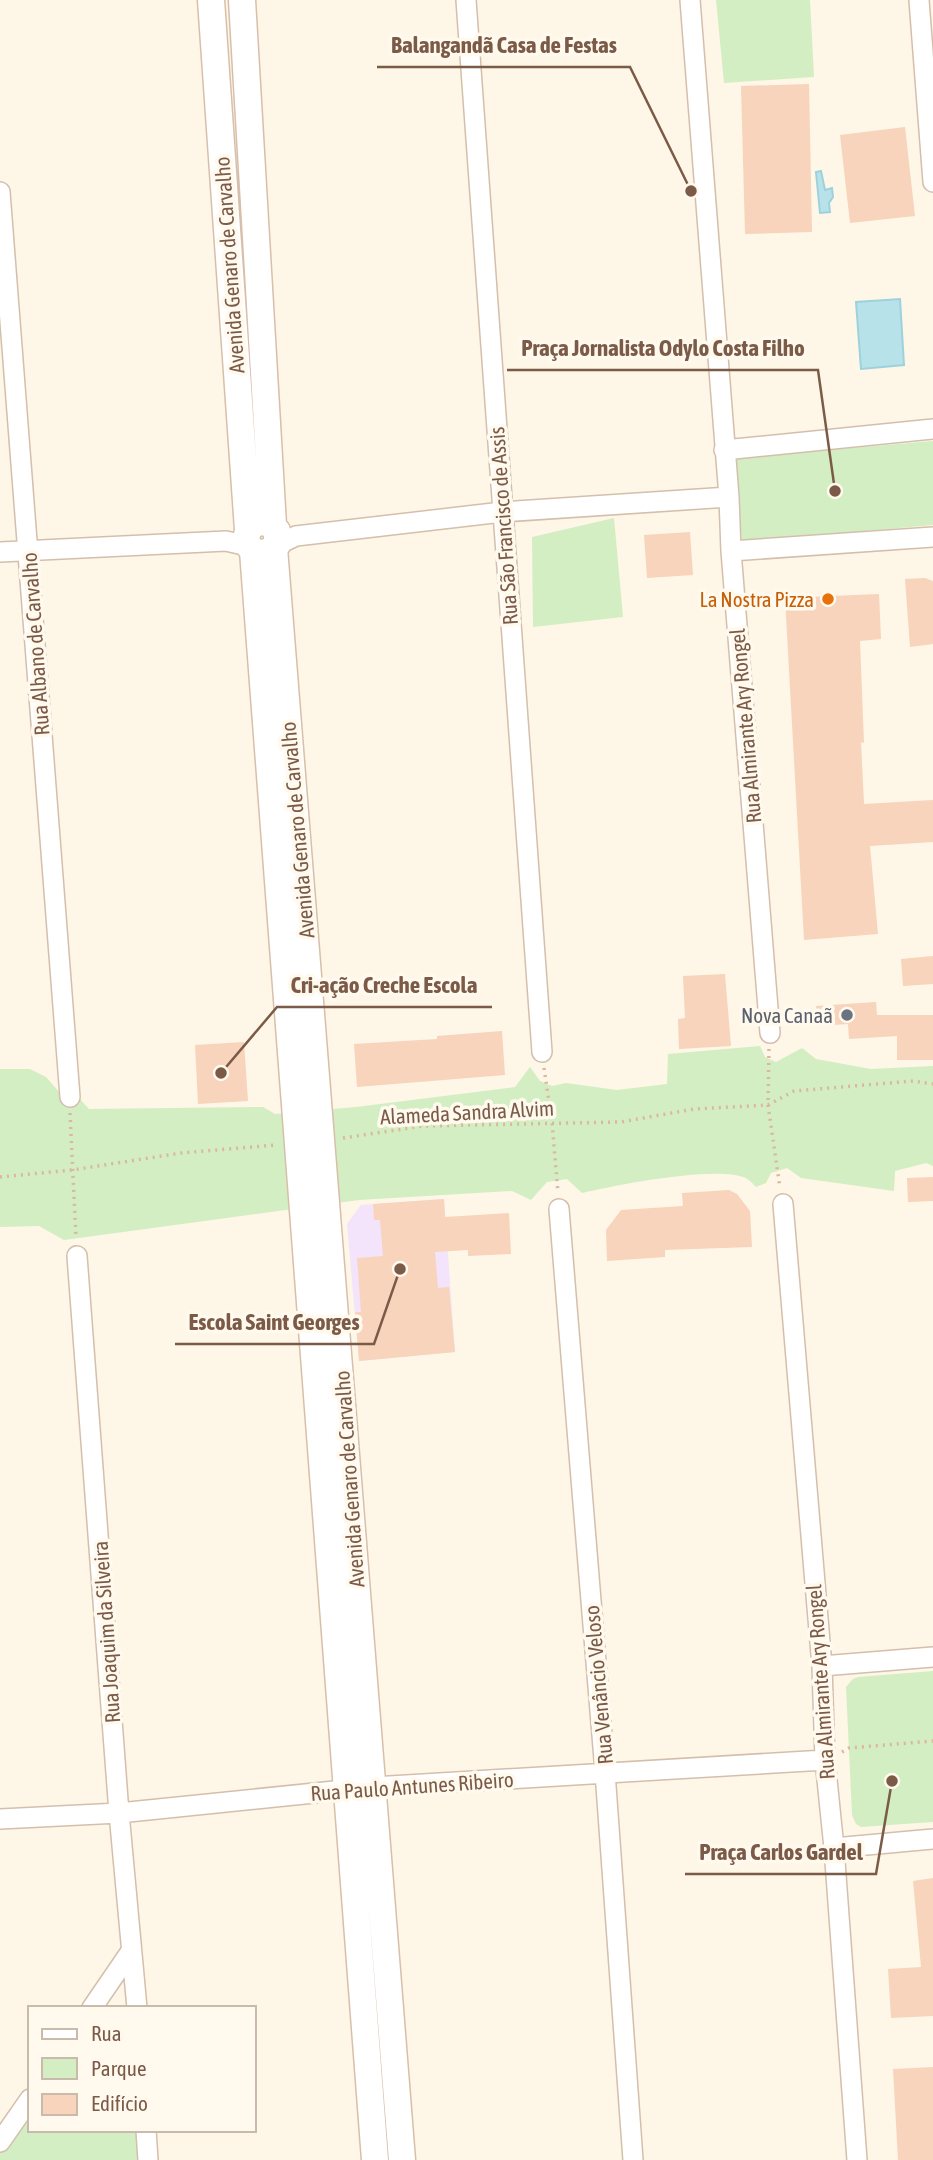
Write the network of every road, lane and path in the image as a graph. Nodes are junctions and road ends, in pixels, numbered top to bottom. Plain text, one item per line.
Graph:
1 (211, 0) edge
2 (242, 0) edge
3 (466, 0) edge
4 (690, 0) edge
5 (919, 0) edge
6 (933, 182) edge
7 (0, 191) edge
8 (933, 429) edge
9 (724, 450) junction
10 (729, 497) junction
11 (502, 512) junction
12 (933, 537) edge
13 (262, 539) junction
14 (28, 549) junction
15 (731, 551) junction
16 (0, 552) edge
17 (770, 1033) joint
18 (542, 1052) joint
19 (933, 1084) edge
20 (70, 1097) joint
21 (768, 1105) junction
22 (552, 1122) junction
23 (310, 1142) junction
24 (72, 1170) junction
25 (0, 1177) edge
26 (315, 1203) junction
27 (783, 1204) joint
28 (559, 1209) joint
29 (77, 1256) joint
30 (933, 1657) edge
31 (822, 1666) junction
32 (933, 1741) edge
33 (825, 1760) junction
34 (605, 1772) junction
35 (373, 1787) junction
36 (347, 1790) junction
37 (119, 1813) junction
38 (0, 1819) edge
39 (933, 1839) edge
40 (834, 1848) junction
41 (131, 1951) junction
42 (93, 2006) edge
43 (137, 2006) edge
44 (28, 2102) edge
45 (146, 2132) edge
46 (0, 2142) edge
47 (148, 2160) edge
48 (375, 2160) edge
49 (402, 2160) edge
50 (633, 2160) edge
51 (857, 2160) edge

1 - 13 street, Avenida Genaro de Carvalho
2 - 13 street, Avenida Genaro de Carvalho
3 - 11 street, Rua São Francisco de Assis
4 - 9 street, Rua Almirante Ary Rongel
5 - 6 street
7 - 14 street, Rua Albano de Carvalho
8 - 9 street
9 - 10 street, Rua Almirante Ary Rongel
10 - 11 street
10 - 15 street, Rua Almirante Ary Rongel
11 - 13 street
11 - 18 street, Rua São Francisco de Assis
12 - 15 street
13 - 14 street
13 - 23 street, Avenida Genaro de Carvalho
14 - 16 street
14 - 20 street, Rua Albano de Carvalho
15 - 17 street, Rua Almirante Ary Rongel
17 - 21 path
18 - 22 path
19 - 21 path, Alameda Sandra Alvim
20 - 24 path
21 - 22 path, Alameda Sandra Alvim
21 - 27 path
22 - 23 path, Alameda Sandra Alvim
22 - 28 path
23 - 24 path, Alameda Sandra Alvim
23 - 26 street, Avenida Genaro de Carvalho
24 - 25 path, Alameda Sandra Alvim
24 - 29 path
26 - 35 street, Avenida Genaro de Carvalho
26 - 36 street, Avenida Genaro de Carvalho
27 - 31 street, Rua Almirante Ary Rongel
28 - 34 street, Rua Venâncio Veloso
29 - 37 street, Rua Joaquim da Silveira
30 - 31 street
31 - 33 street, Rua Almirante Ary Rongel
32 - 33 path
33 - 34 street, Rua Paulo Antunes Ribeiro
33 - 40 street, Rua Almirante Ary Rongel
34 - 35 street, Rua Paulo Antunes Ribeiro
34 - 50 street, Rua Venâncio Veloso
35 - 36 street, Rua Paulo Antunes Ribeiro
35 - 49 street, Avenida Genaro de Carvalho
36 - 37 street, Rua Paulo Antunes Ribeiro
36 - 48 street, Avenida Genaro de Carvalho
37 - 38 street, Rua Paulo Antunes Ribeiro
37 - 41 street, Rua Joaquim da Silveira
39 - 40 street
40 - 51 street, Rua Almirante Ary Rongel
41 - 42 street
41 - 43 street, Rua Joaquim da Silveira
44 - 46 street
45 - 47 street

